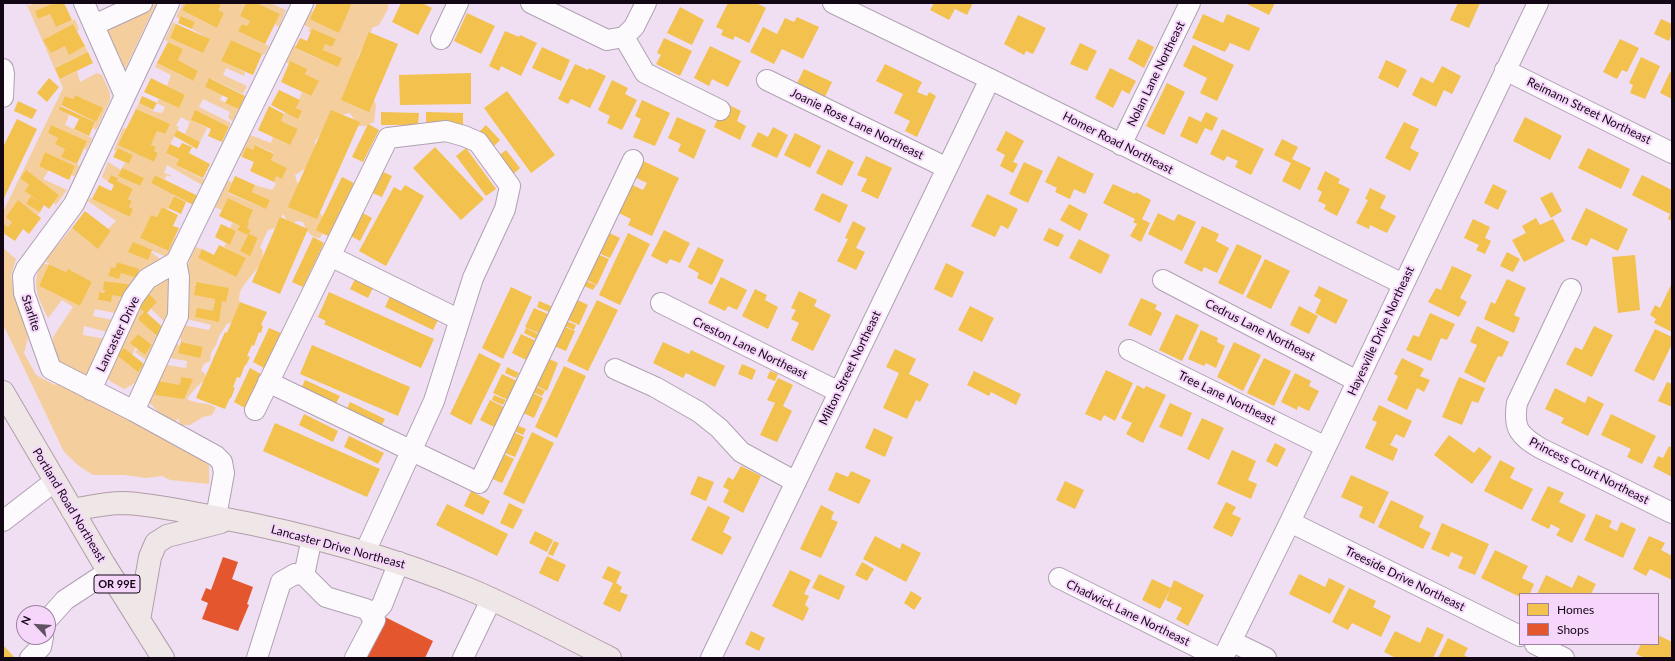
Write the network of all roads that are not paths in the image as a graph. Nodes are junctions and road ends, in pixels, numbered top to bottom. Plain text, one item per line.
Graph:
1 (84, 3) edge
2 (142, 3) edge
3 (169, 3) edge
4 (303, 3) edge
5 (458, 3) edge
6 (531, 3) edge
7 (646, 3) edge
8 (833, 3) edge
9 (1190, 3) edge
10 (1538, 3) edge
11 (94, 25) junction
12 (624, 37) junction
13 (441, 38) dead end
14 (3, 69) edge
15 (1505, 70) junction
16 (990, 79) junction
17 (767, 80) dead end
18 (125, 96) junction
19 (3, 97) edge
20 (720, 110) dead end
21 (1121, 145) junction
22 (1672, 153) edge
23 (632, 160) dead end
24 (947, 168) junction
25 (330, 256) junction
26 (176, 262) junction
27 (1163, 280) dead end
28 (1403, 284) junction
29 (1571, 289) dead end
30 (661, 303) dead end
31 (458, 319) junction
32 (1128, 350) dead end
33 (615, 368) dead end
34 (1357, 381) junction
35 (268, 382) junction
36 (91, 390) junction
37 (3, 392) edge
38 (839, 392) junction
39 (255, 410) dead end
40 (134, 411) junction
41 (1326, 447) junction
42 (410, 451) junction
43 (55, 481) junction
44 (796, 482) junction
45 (72, 510) junction
46 (1672, 513) edge
47 (4, 518) edge
48 (223, 519) junction
49 (1290, 522) junction
50 (312, 538) junction
51 (365, 552) junction
52 (399, 562) junction
53 (108, 571) junction
54 (304, 575) junction
55 (1059, 578) dead end
56 (492, 600) junction
57 (56, 610) edge
58 (371, 616) junction
59 (139, 620) junction
60 (1519, 636) edge
61 (41, 645) edge
62 (1537, 645) edge
63 (1227, 650) edge
64 (30, 658) edge
65 (163, 658) edge
66 (257, 658) edge
67 (355, 658) edge
68 (463, 658) edge
69 (610, 658) edge
70 (711, 658) edge
71 (1219, 658) edge
72 (1266, 658) edge
73 (1564, 658) edge

1 - 11 street
2 - 11 street
3 - 18 street, Starlite
4 - 26 street
5 - 13 street
6 - 12 street
7 - 12 street
8 - 16 street, Homer Road Northeast
9 - 21 street, Nolan Lane Northeast
10 - 15 street, Hayesville Drive Northeast
11 - 18 street
12 - 20 street
14 - 19 street
15 - 22 street, Reimann Street Northeast
15 - 28 street, Hayesville Drive Northeast
16 - 21 street, Homer Road Northeast
16 - 24 street, Milton Street Northeast
17 - 24 street, Joanie Rose Lane Northeast
18 - 36 street, Starlite
21 - 28 street, Homer Road Northeast
23 - 42 street
24 - 38 street, Milton Street Northeast
25 - 31 street
25 - 31 street
25 - 35 street
26 - 36 street, Lancaster Drive
26 - 40 street
27 - 34 street, Cedrus Lane Northeast
28 - 34 street, Hayesville Drive Northeast
29 - 46 street, Princess Court Northeast
30 - 38 street, Creston Lane Northeast
31 - 42 street
32 - 41 street, Tree Lane Northeast
33 - 44 street
34 - 41 street, Hayesville Drive Northeast
35 - 39 street
35 - 42 street
36 - 40 street, Starlite
37 - 43 main road, Portland Road Northeast / OR 99E
38 - 44 street, Milton Street Northeast
40 - 48 street, Starlite
41 - 49 street, Hayesville Drive Northeast
42 - 51 street
43 - 45 main road, Portland Road Northeast / OR 99E
43 - 47 street
44 - 70 street, Milton Street Northeast
45 - 48 main road, Lancaster Drive Northeast
45 - 53 main road, Portland Road Northeast / OR 99E
48 - 50 main road, Lancaster Drive Northeast
48 - 59 main road
49 - 60 street, Treeside Drive Northeast
49 - 63 street, Hayesville Drive Northeast
50 - 51 main road, Lancaster Drive Northeast
50 - 54 street
51 - 52 main road, Lancaster Drive Northeast
52 - 56 main road, Lancaster Drive Northeast
52 - 58 street
53 - 57 street
53 - 59 main road, Portland Road Northeast / OR 99E
54 - 58 street
54 - 66 street
55 - 71 street, Chadwick Lane Northeast
56 - 68 street
56 - 69 main road, Lancaster Drive Northeast
58 - 67 street
59 - 65 main road, Portland Road Northeast / OR 99E
61 - 64 street
62 - 73 street
63 - 72 street

